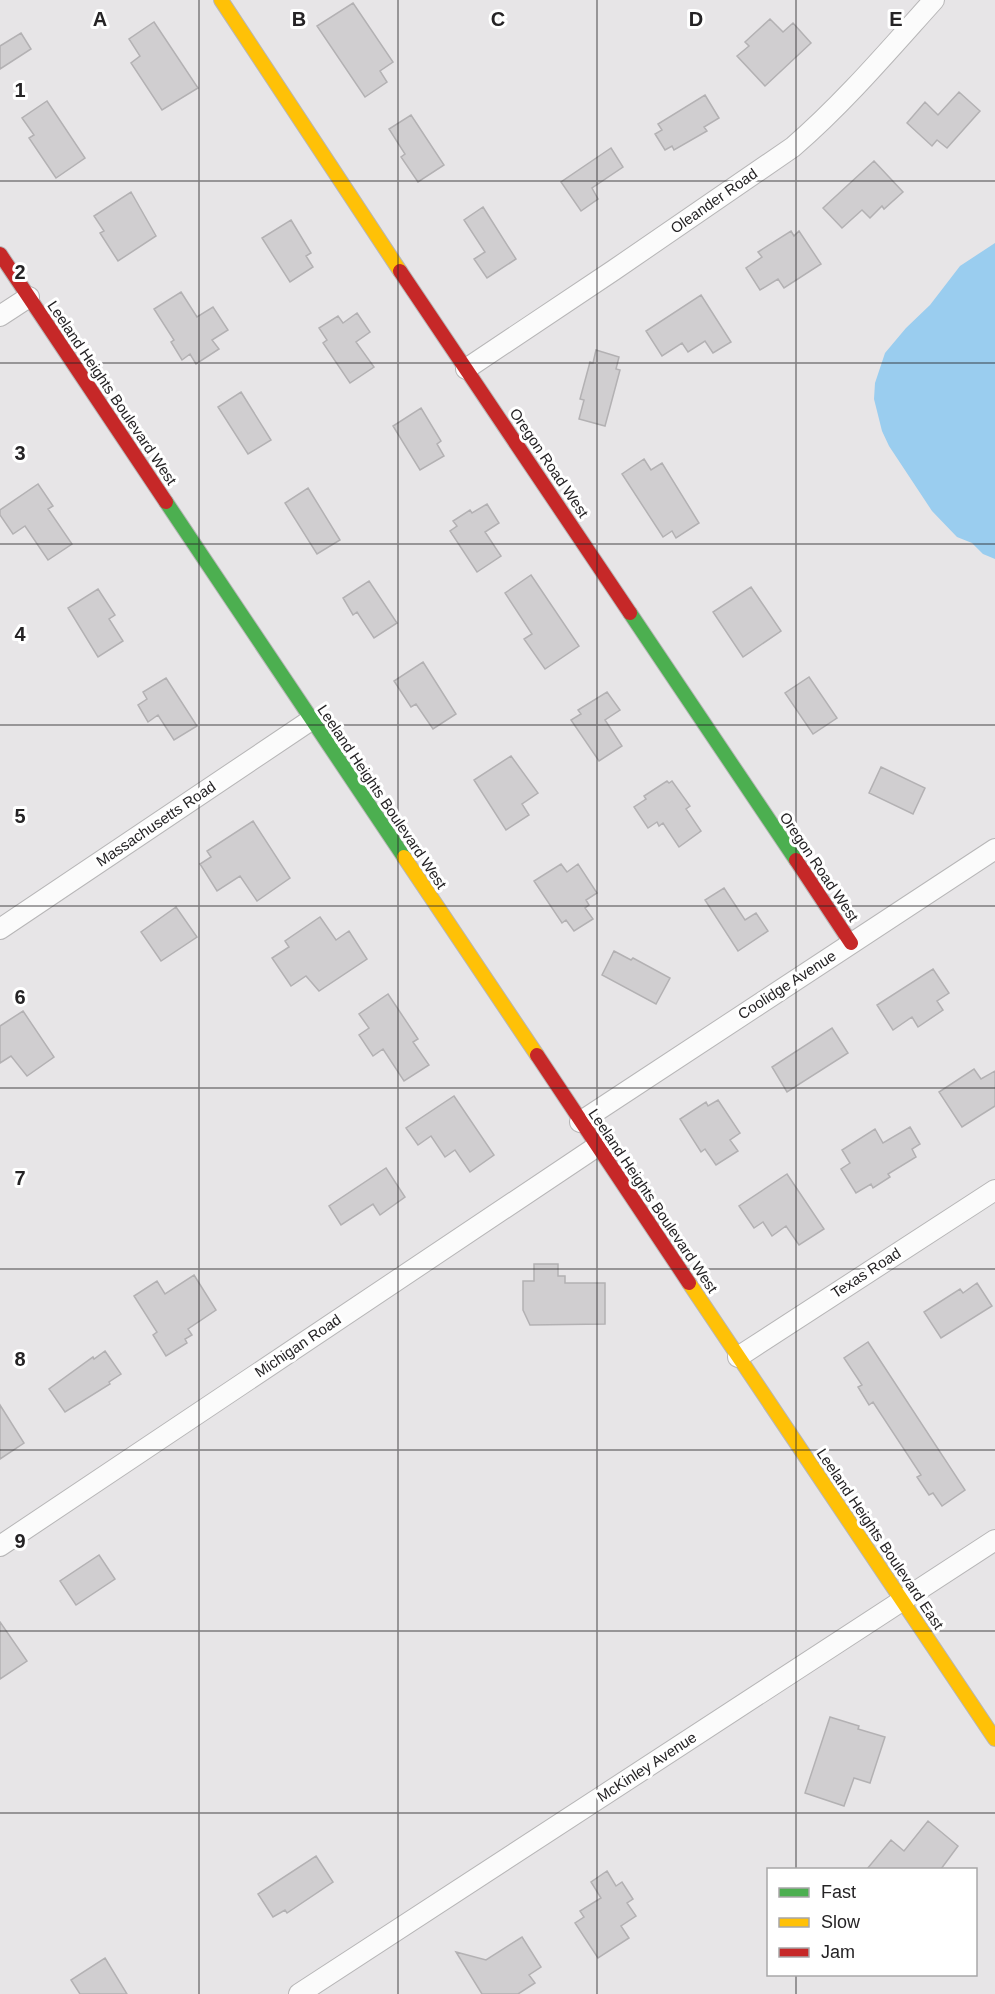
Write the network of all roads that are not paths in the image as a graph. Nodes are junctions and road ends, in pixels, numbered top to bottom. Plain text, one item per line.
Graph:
1 (221, 0) edge
2 (934, 0) edge
3 (0, 254) edge
4 (29, 297) junction
5 (0, 316) edge
6 (466, 369) junction
7 (311, 720) junction
8 (995, 849) edge
9 (0, 929) edge
10 (851, 943) junction
11 (580, 1122) junction
12 (597, 1147) junction
13 (995, 1190) edge
14 (738, 1357) junction
15 (995, 1540) edge
16 (0, 1546) edge
17 (902, 1600) junction
18 (995, 1739) edge
19 (299, 1994) edge

1 - 6 main road, Oregon Road West
2 - 6 street, Oleander Road
3 - 4 main road, Leeland Heights Boulevard West
4 - 5 street
4 - 7 main road, Leeland Heights Boulevard West
6 - 10 main road, Oregon Road West
7 - 9 street, Massachusetts Road
7 - 11 main road, Leeland Heights Boulevard West
8 - 10 street, Coolidge Avenue
10 - 11 street, Coolidge Avenue
11 - 12 main road, Leeland Heights Boulevard West
12 - 14 main road, Leeland Heights Boulevard West
12 - 16 street, Michigan Road
13 - 14 street, Texas Road
14 - 17 main road, Leeland Heights Boulevard East
15 - 17 street, McKinley Avenue
17 - 18 main road, Leeland Heights Boulevard East
17 - 19 street, McKinley Avenue

